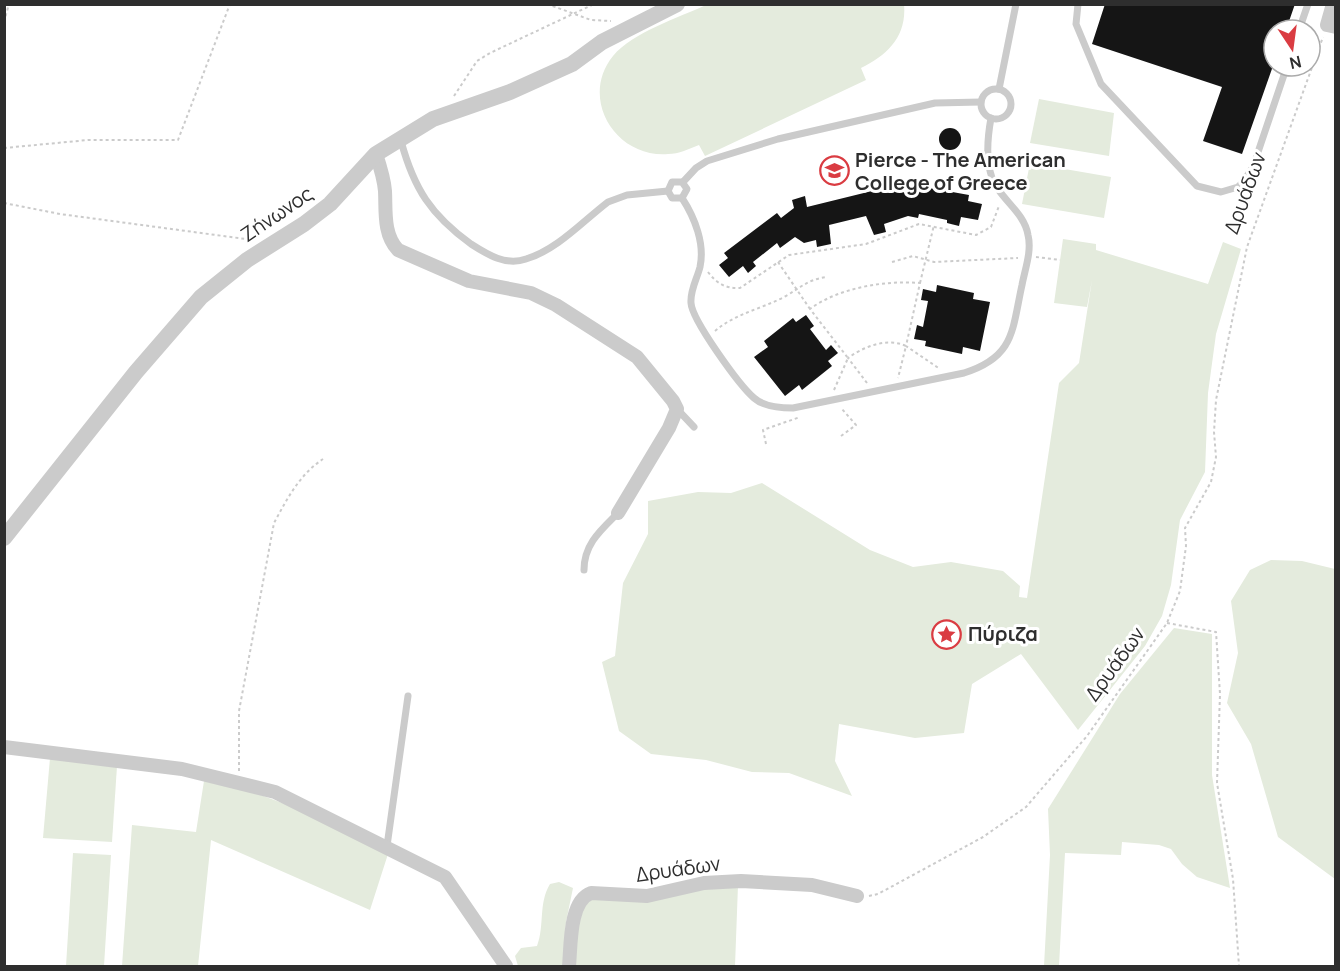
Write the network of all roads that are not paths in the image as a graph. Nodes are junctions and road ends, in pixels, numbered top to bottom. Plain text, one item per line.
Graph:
1 (677, 4) edge
2 (1016, 4) edge
3 (1078, 4) edge
4 (1333, 4) edge
5 (1331, 26) edge
6 (1283, 78) edge
7 (999, 89) junction
8 (981, 102) junction
9 (991, 118) junction
10 (400, 139) junction
11 (376, 154) junction
12 (683, 182) junction
13 (668, 191) junction
14 (682, 198) junction
15 (676, 409) junction
16 (694, 427) dead end
17 (618, 513) joint
18 (4, 538) edge
19 (584, 570) dead end
20 (408, 696) dead end
21 (4, 747) edge
22 (387, 846) junction
23 (857, 896) road end
24 (506, 966) edge
25 (569, 966) edge

1 - 10 street, Ζήνωνος
2 - 7 lane
3 - 6 lane
4 - 5 street
7 - 8 lane
7 - 9 lane
8 - 9 lane
8 - 12 lane
9 - 14 lane
10 - 11 street, Ζήνωνος
10 - 13 lane
11 - 15 street
11 - 18 street, Ζήνωνος
12 - 13 lane
12 - 14 lane
13 - 14 lane
15 - 16 lane
15 - 17 street
17 - 19 lane
20 - 22 lane
21 - 22 street
22 - 24 street
23 - 25 street, Δρυάδων

